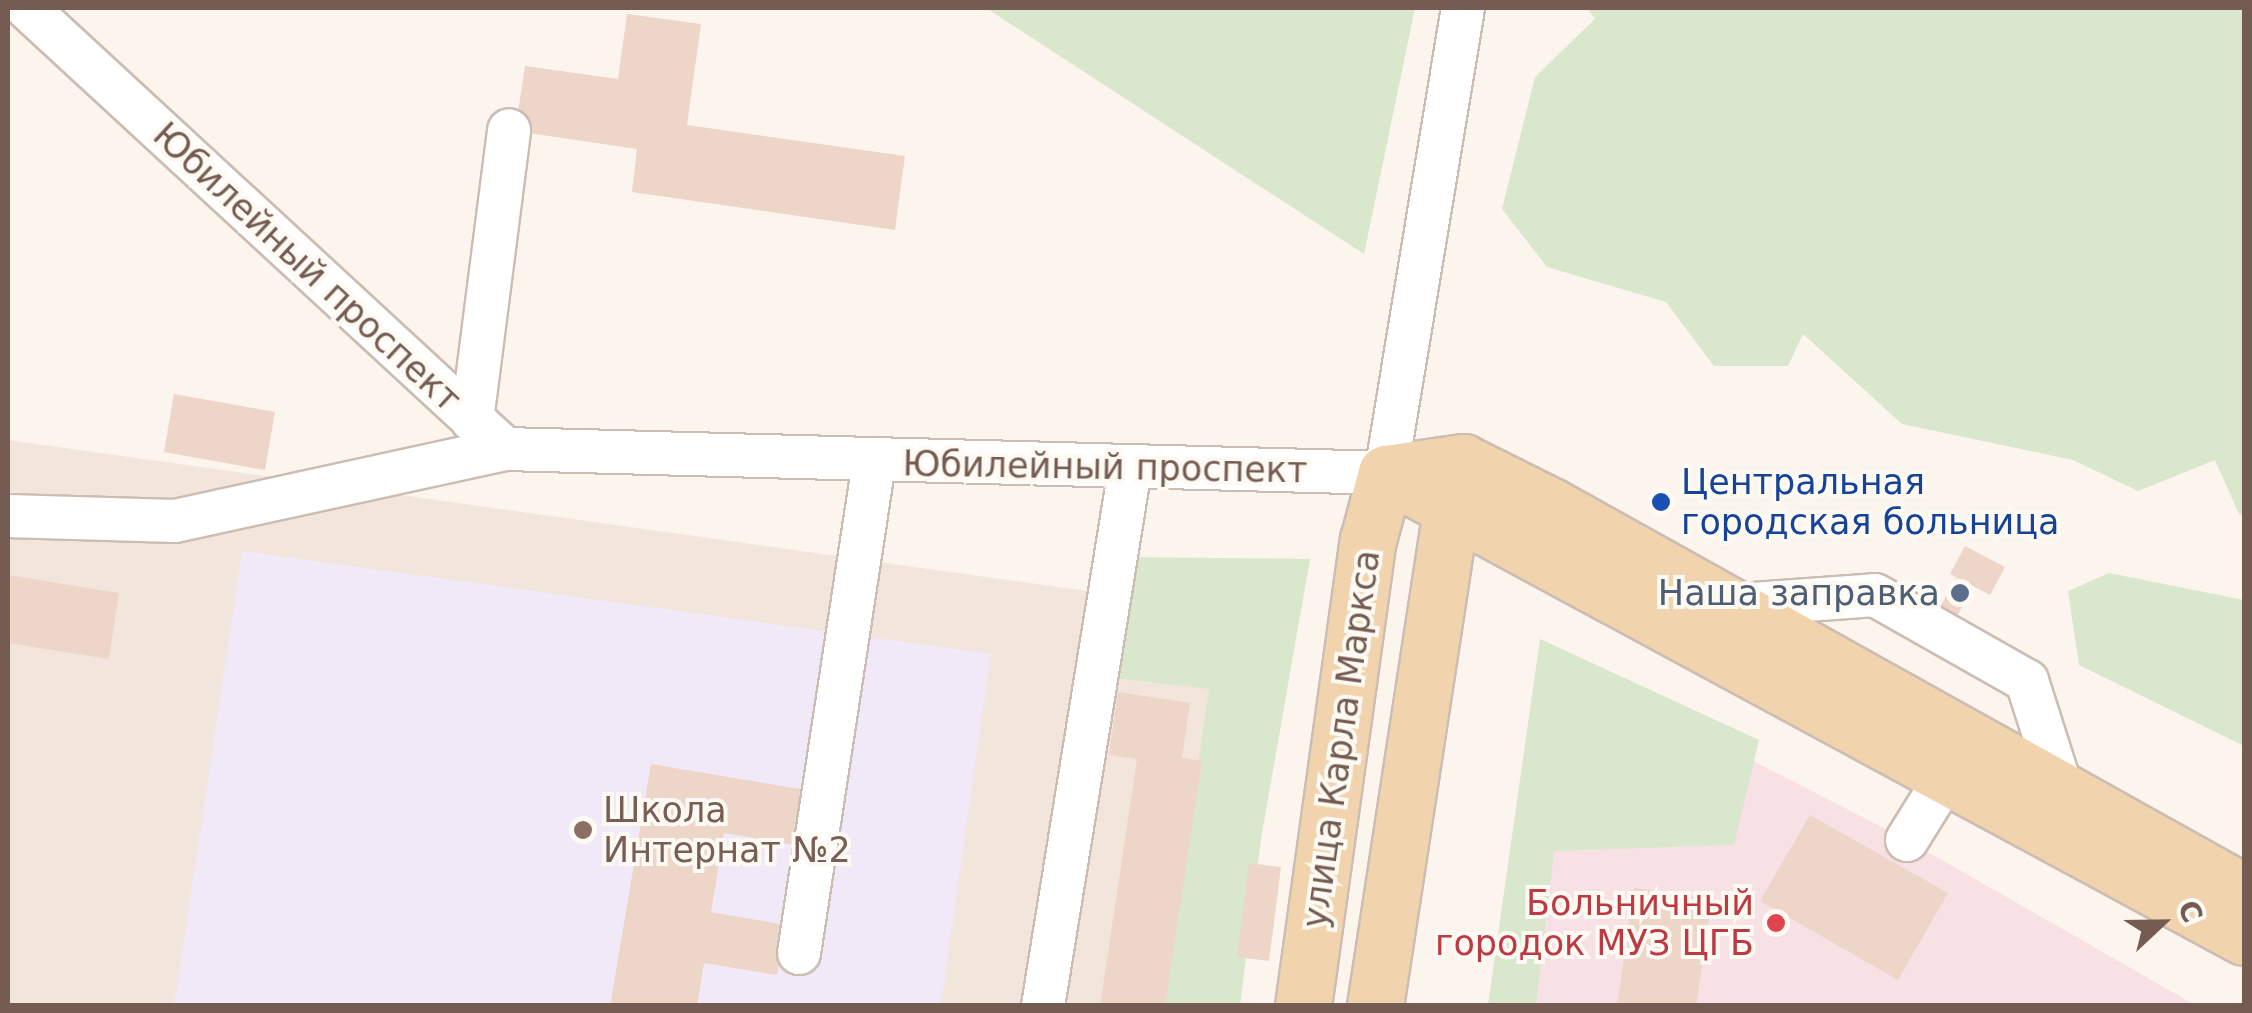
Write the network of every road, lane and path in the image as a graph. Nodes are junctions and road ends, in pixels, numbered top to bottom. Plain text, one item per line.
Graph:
1 (27, 8) edge
2 (1463, 8) edge
3 (509, 130) dead end
4 (472, 420) junction
5 (505, 450) junction
6 (874, 462) junction
7 (1130, 469) junction
8 (1386, 474) junction
9 (1451, 510) junction
10 (8, 516) edge
11 (1726, 606) junction
12 (1946, 777) junction
13 (2063, 794) junction
14 (1907, 840) dead end
15 (2184, 881) junction
16 (2244, 892) edge
17 (2244, 937) edge
18 (800, 952) dead end
19 (1043, 1006) edge
20 (1303, 1006) edge
21 (1375, 1006) edge

1 - 4 street, Юбилейный проспект
2 - 8 street
3 - 4 street
4 - 5 street, Юбилейный проспект
5 - 6 street, Юбилейный проспект
5 - 10 street
6 - 7 street, Юбилейный проспект
6 - 18 street
7 - 8 street, Юбилейный проспект
7 - 19 street
8 - 9 main road
8 - 11 main road, Юбилейный проспект
8 - 20 main road, улица Карла Маркса
9 - 12 main road
9 - 21 main road, улица Карла Маркса
11 - 13 main road, Юбилейный проспект
11 - 13 street
12 - 14 street
12 - 15 main road
13 - 15 main road, Юбилейный проспект
15 - 16 main road, Юбилейный проспект
15 - 17 main road

